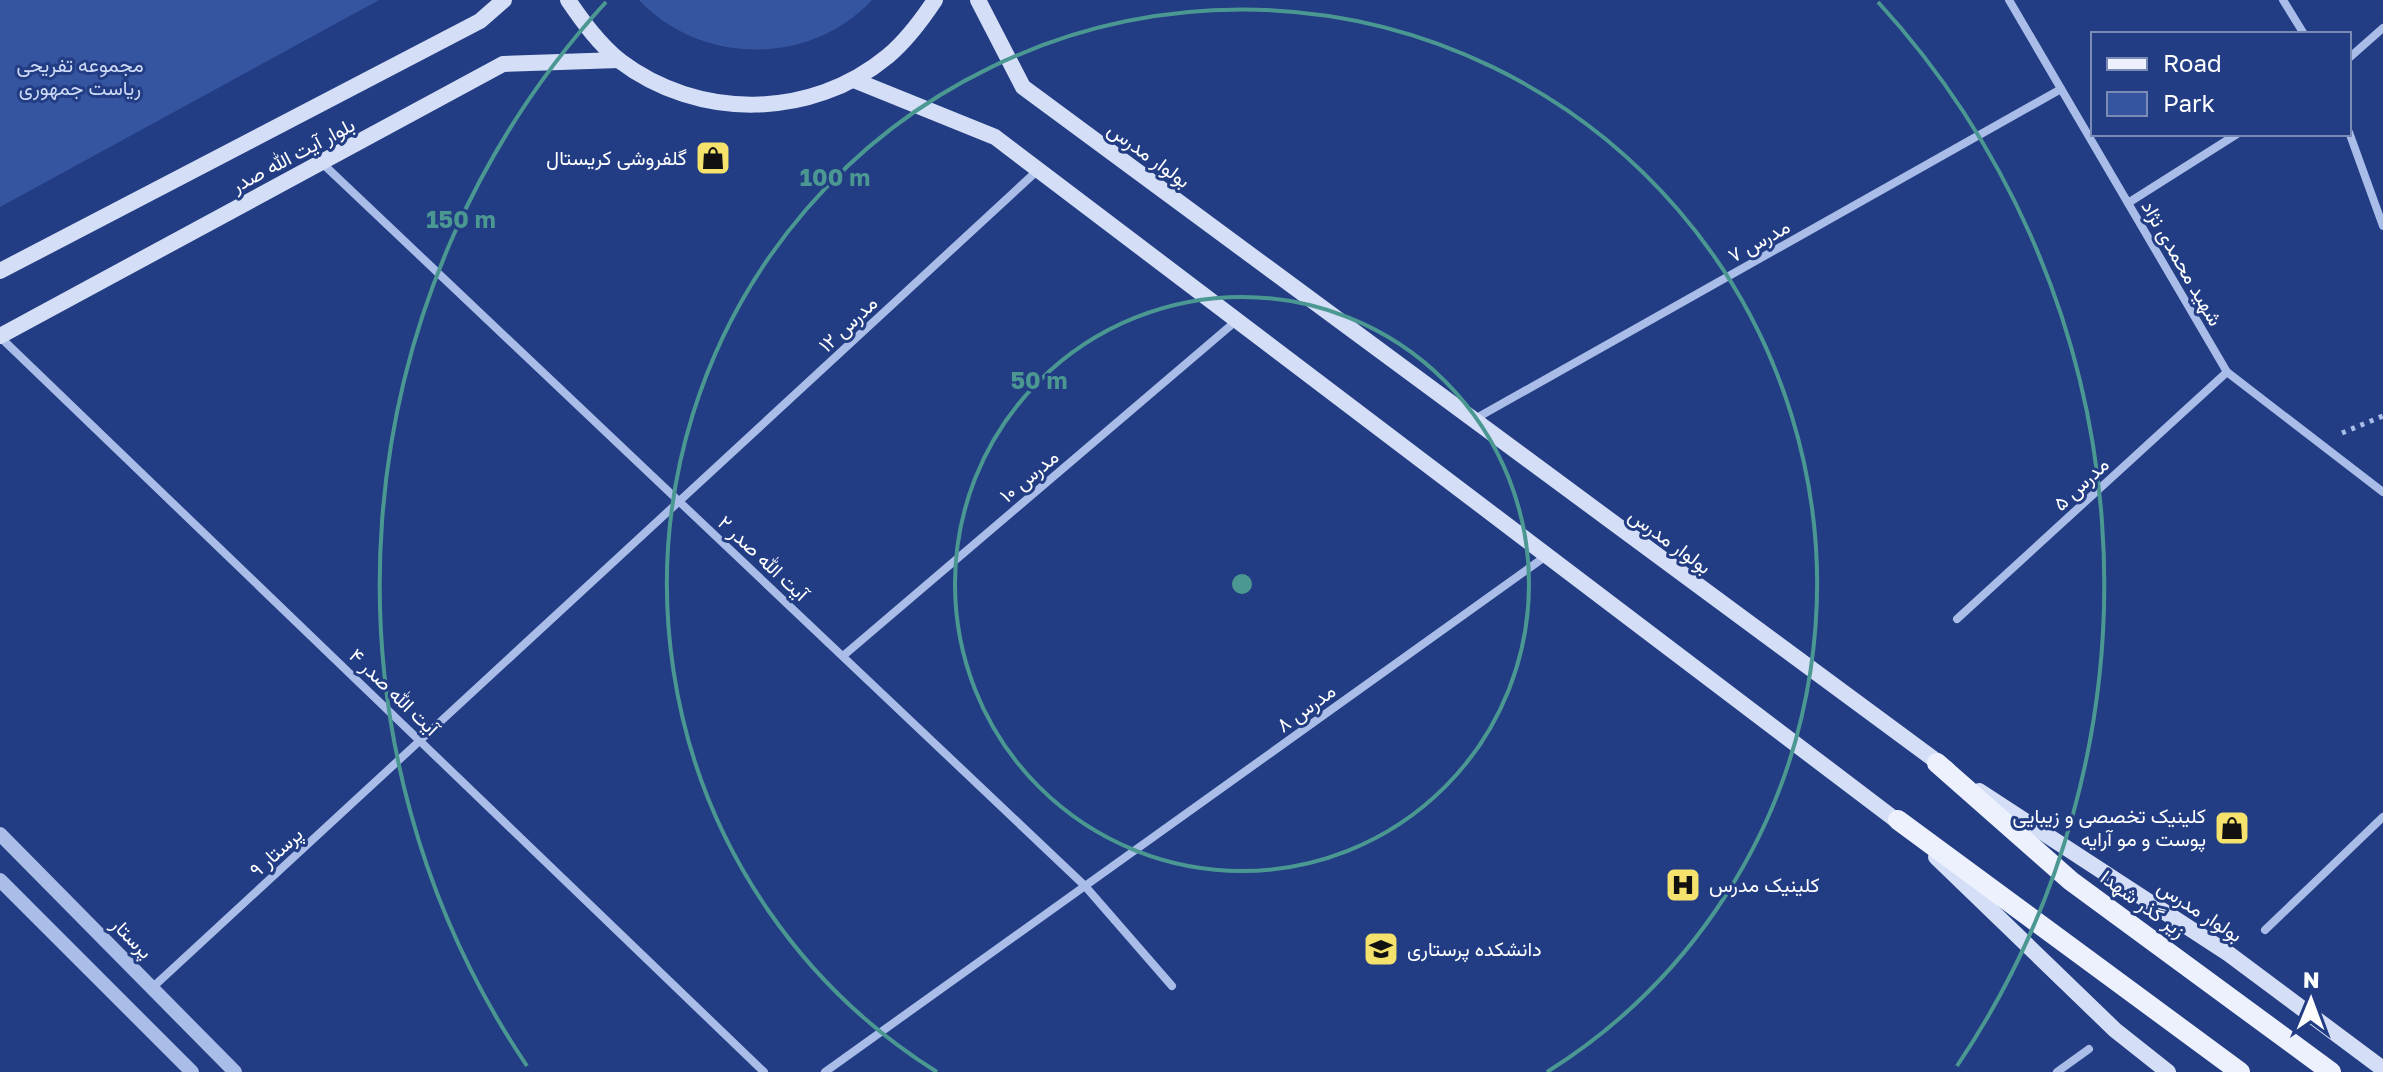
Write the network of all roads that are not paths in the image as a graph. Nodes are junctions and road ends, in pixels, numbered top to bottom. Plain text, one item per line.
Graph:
1 (504, 0) edge
2 (568, 0) edge
3 (935, 0) edge
4 (978, 0) edge
5 (2009, 0) edge
6 (2283, 0) edge
7 (2383, 28) edge
8 (2303, 32) edge
9 (2351, 56) edge
10 (619, 60) junction
11 (854, 80) junction
12 (2061, 89) junction
13 (2234, 136) edge
14 (2350, 136) edge
15 (322, 162) junction
16 (1038, 170) junction
17 (2128, 203) junction
18 (2383, 226) edge
19 (0, 271) edge
20 (1236, 321) junction
21 (0, 336) edge
22 (2227, 372) junction
23 (1473, 420) junction
24 (2383, 492) edge
25 (680, 502) junction
26 (1546, 556) junction
27 (571, 603) joint
28 (1957, 619) dead end
29 (843, 656) junction
30 (422, 741) junction
31 (1937, 763) junction
32 (2383, 817) edge
33 (1898, 820) junction
34 (0, 834) edge
35 (0, 880) edge
36 (1085, 886) junction
37 (2265, 930) dead end
38 (1172, 986) dead end
39 (153, 987) junction
40 (2089, 1049) dead end
41 (2383, 1069) edge
42 (192, 1072) edge
43 (235, 1072) edge
44 (764, 1072) edge
45 (825, 1072) edge
46 (2057, 1072) edge
47 (2168, 1072) edge
48 (2240, 1072) edge
49 (2331, 1072) edge

1 - 19 main road, بلوار آیت الله صدر
2 - 10 main road
3 - 11 main road
4 - 23 main road, بولوار مدرس
5 - 12 street, شهید محمدی نژاد
6 - 8 street
7 - 9 street
10 - 11 main road
10 - 15 main road, بلوار آیت الله صدر
11 - 16 main road
12 - 17 street, شهید محمدی نژاد
12 - 23 street, مدرس ۷
13 - 17 street
14 - 18 street
15 - 21 main road, بلوار آیت الله صدر
15 - 25 street, آیت الله صدر ۲
16 - 20 main road
16 - 25 street, مدرس ۱۲
17 - 22 street, شهید محمدی نژاد
20 - 26 main road
20 - 29 street, مدرس ۱۰
21 - 30 street, آیت الله صدر ۴
22 - 24 street, شهید محمدی نژاد
22 - 28 street, مدرس ۵
23 - 31 main road, بولوار مدرس
25 - 27 street, مدرس ۱۲
25 - 29 street, آیت الله صدر ۲
26 - 33 main road
26 - 36 street, مدرس ۸
27 - 30 street, پرستار ۹
29 - 36 street, آیت الله صدر ۲
30 - 39 street, پرستار ۹
30 - 44 street, آیت الله صدر ۴
31 - 41 main road, بولوار مدرس
31 - 49 main road, زیر گذر شهدا
32 - 37 street
33 - 47 main road
33 - 48 main road
34 - 39 street, پرستار
35 - 42 street
36 - 38 street, آیت الله صدر ۲
36 - 45 street, مدرس ۸
39 - 43 street, پرستار
40 - 46 street

